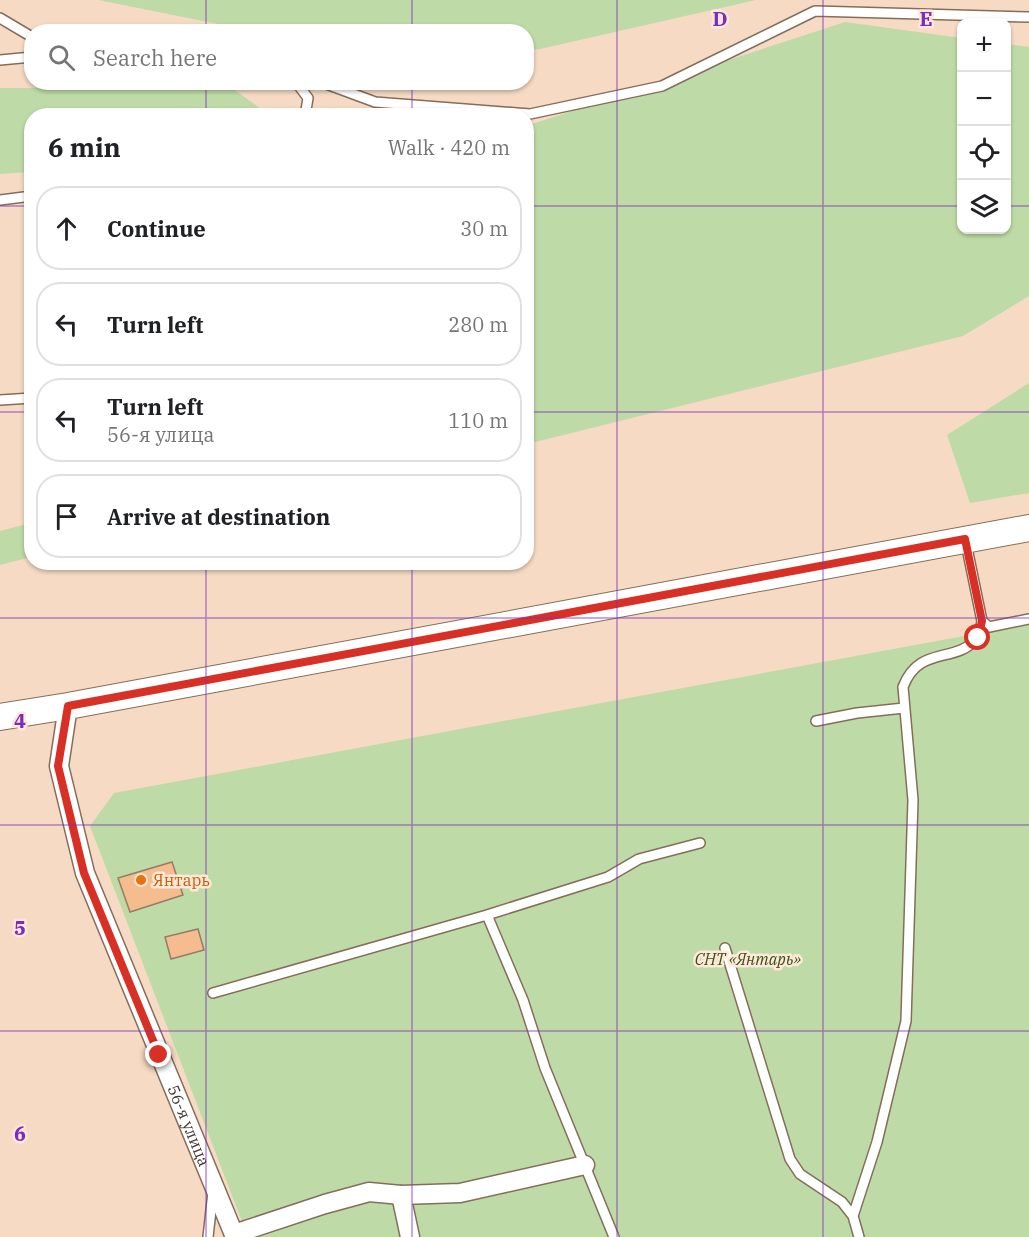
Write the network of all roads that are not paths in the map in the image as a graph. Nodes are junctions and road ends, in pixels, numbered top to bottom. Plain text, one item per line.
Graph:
1 (1029, 17) edge
2 (0, 18) edge
3 (24, 32) edge
4 (24, 58) edge
5 (0, 60) edge
6 (302, 90) edge
7 (343, 90) edge
8 (306, 108) edge
9 (452, 108) edge
10 (534, 113) edge
11 (24, 197) edge
12 (0, 200) edge
13 (24, 398) edge
14 (0, 400) edge
15 (1029, 528) edge
16 (965, 539) junction
17 (1029, 619) edge
18 (982, 621) junction
19 (68, 706) junction
20 (904, 708) junction
21 (0, 717) edge
22 (816, 721) dead end
23 (700, 843) dead end
24 (487, 915) junction
25 (726, 948) dead end
26 (213, 993) dead end
27 (585, 1165) junction
28 (214, 1186) junction
29 (401, 1195) junction
30 (853, 1216) junction
31 (234, 1236) edge
32 (208, 1237) edge
33 (410, 1237) edge
34 (614, 1237) edge
35 (859, 1237) edge

1 - 10 lane
2 - 3 lane
4 - 5 lane
6 - 8 lane
7 - 9 lane
11 - 12 lane
13 - 14 lane
15 - 16 main road
16 - 18 lane
16 - 19 main road
17 - 18 lane
18 - 20 lane
19 - 21 main road
19 - 28 street, 56-я улица
20 - 22 lane
20 - 30 lane
23 - 24 lane
24 - 26 lane
24 - 27 lane
25 - 30 lane
27 - 29 street
27 - 34 lane
28 - 31 street, 56-я улица
28 - 32 lane
29 - 31 street
29 - 33 street
30 - 35 lane

